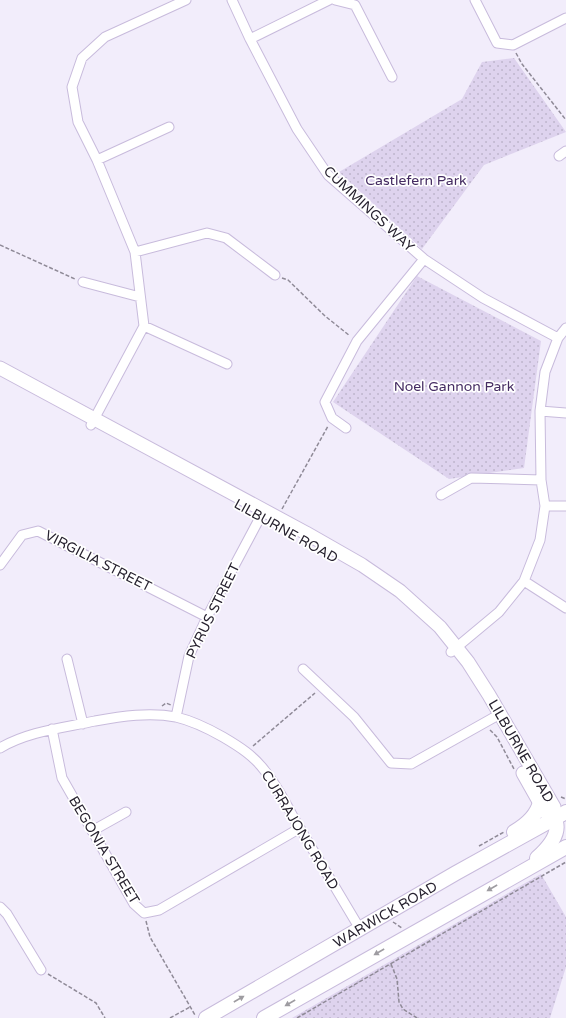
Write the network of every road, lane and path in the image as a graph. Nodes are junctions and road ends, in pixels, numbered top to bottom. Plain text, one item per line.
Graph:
1 (186, 0) edge
2 (232, 0) edge
3 (329, 0) edge
4 (335, 0) edge
5 (475, 0) edge
6 (566, 18) edge
7 (250, 39) junction
8 (513, 46) junction
9 (392, 77) dead end
10 (566, 120) edge
11 (170, 127) dead end
12 (97, 160) junction
13 (0, 246) edge
14 (135, 252) junction
15 (424, 259) junction
16 (274, 275) joint
17 (83, 282) joint
18 (140, 297) junction
19 (144, 326) junction
20 (566, 328) edge
21 (558, 338) junction
22 (357, 341) junction
23 (227, 364) dead end
24 (0, 368) edge
25 (0, 377) edge
26 (540, 412) junction
27 (566, 413) edge
28 (332, 418) junction
29 (93, 422) junction
30 (346, 428) dead end
31 (541, 480) junction
32 (441, 495) dead end
33 (545, 506) junction
34 (566, 506) edge
35 (281, 511) dead end
36 (263, 513) junction
37 (0, 565) edge
38 (524, 581) junction
39 (566, 608) edge
40 (207, 617) junction
41 (454, 650) junction
42 (67, 659) dead end
43 (303, 668) dead end
44 (322, 687) junction
45 (158, 707) dead end
46 (179, 707) junction
47 (496, 716) junction
48 (176, 717) junction
49 (84, 724) junction
50 (52, 729) junction
51 (0, 748) edge
52 (247, 751) junction
53 (560, 797) dead end
54 (566, 799) edge
55 (540, 802) junction
56 (126, 812) dead end
57 (562, 819) edge
58 (300, 828) junction
59 (92, 831) junction
60 (566, 847) edge
61 (566, 862) edge
62 (456, 873) junction
63 (514, 876) junction
64 (0, 906) edge
65 (144, 913) junction
66 (360, 929) junction
67 (391, 964) junction
68 (41, 970) joint
69 (209, 1017) edge
70 (105, 1018) edge
71 (170, 1018) edge
72 (264, 1018) edge
73 (298, 1018) edge
74 (417, 1018) edge

1 - 12 street
2 - 7 street, CUMMINGS WAY
3 - 7 street
4 - 9 street
5 - 8 street
6 - 8 street
7 - 15 street, CUMMINGS WAY
8 - 10 path
11 - 12 street
12 - 14 street
13 - 17 path
14 - 16 street
14 - 18 street
15 - 21 street, CUMMINGS WAY
15 - 22 street
16 - 22 path
17 - 18 street
18 - 19 street
19 - 23 street
19 - 29 street
20 - 21 street
21 - 26 street
22 - 28 street
24 - 29 street, LILBURNE ROAD
25 - 29 street, LILBURNE ROAD
26 - 27 street
26 - 31 street
28 - 30 street
28 - 35 path
29 - 36 street, LILBURNE ROAD
31 - 32 street
31 - 33 street
33 - 34 street
33 - 38 street
36 - 40 street, PYRUS STREET
36 - 41 street, LILBURNE ROAD
37 - 40 street, VIRGILIA STREET
38 - 39 street
38 - 41 street
40 - 46 street, PYRUS STREET
41 - 47 street, LILBURNE ROAD
42 - 49 street
43 - 44 street
44 - 47 street
44 - 52 path
45 - 46 path
46 - 48 street, PYRUS STREET
47 - 55 street, LILBURNE ROAD
47 - 57 street, LILBURNE ROAD
48 - 49 street, CURRAJONG ROAD
48 - 52 street, CURRAJONG ROAD
49 - 50 street, CURRAJONG ROAD
50 - 51 street, CURRAJONG ROAD
50 - 59 street, BEGONIA STREET
52 - 58 street, CURRAJONG ROAD
53 - 54 path
55 - 57 street, LILBURNE ROAD
55 - 62 main road
56 - 59 street
57 - 62 main road, WARWICK ROAD
57 - 63 main road
58 - 65 street, BEGONIA STREET
58 - 66 street, CURRAJONG ROAD
59 - 65 street, BEGONIA STREET
60 - 63 main road
61 - 67 path
62 - 66 main road, WARWICK ROAD
63 -> 72 main road
64 - 68 street
65 - 71 path
69 -> 66 main road, WARWICK ROAD
67 - 73 path
67 - 74 path
68 - 70 path

